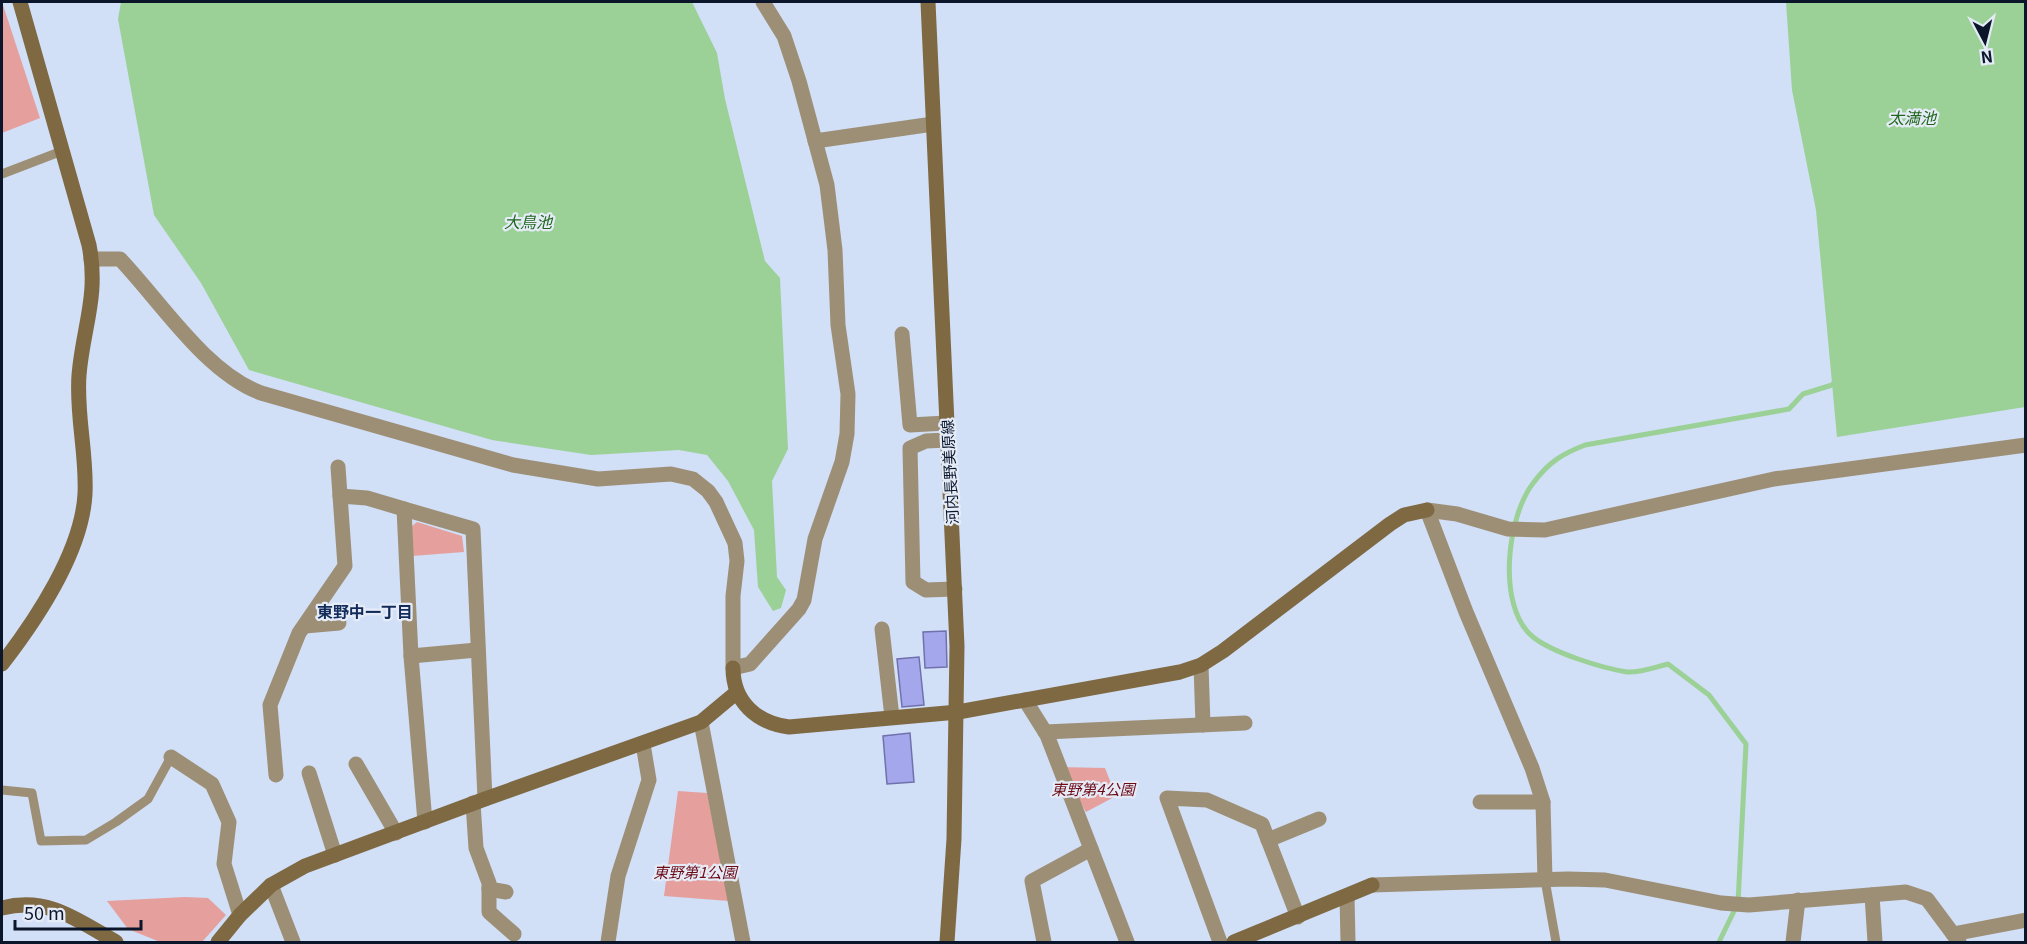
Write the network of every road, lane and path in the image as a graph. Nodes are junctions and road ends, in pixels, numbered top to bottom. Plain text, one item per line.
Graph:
1 (20, 2) edge
2 (763, 2) edge
3 (928, 2) edge
4 (933, 124) junction
5 (815, 141) junction
6 (62, 152) junction
7 (2, 174) edge
8 (91, 259) junction
9 (902, 334) dead end
10 (946, 423) junction
11 (947, 440) junction
12 (2025, 445) edge
13 (338, 467) dead end
14 (340, 496) junction
15 (404, 509) junction
16 (1427, 510) junction
17 (955, 588) junction
18 (339, 622) dead end
19 (305, 626) junction
20 (882, 629) dead end
21 (477, 650) junction
22 (411, 656) junction
23 (2, 664) edge
24 (1201, 665) junction
25 (734, 668) junction
26 (737, 692) junction
27 (1025, 700) junction
28 (958, 712) junction
29 (892, 717) junction
30 (701, 722) junction
31 (1245, 723) dead end
32 (1203, 725) junction
33 (1045, 732) junction
34 (643, 744) junction
35 (171, 757) joint
36 (356, 764) dead end
37 (309, 773) dead end
38 (276, 775) dead end
39 (2, 790) edge
40 (479, 801) junction
41 (1480, 802) dead end
42 (1543, 802) junction
43 (1319, 819) dead end
44 (425, 822) junction
45 (396, 832) junction
46 (1268, 840) junction
47 (1091, 849) junction
48 (335, 855) junction
49 (1545, 879) junction
50 (271, 885) junction
51 (489, 888) junction
52 (506, 892) dead end
53 (1872, 895) junction
54 (1347, 896) junction
55 (1798, 900) junction
56 (2, 908) edge
57 (240, 915) junction
58 (1298, 917) junction
59 (2025, 920) edge
60 (514, 934) dead end
61 (1956, 938) edge
62 (1256, 939) edge
63 (116, 942) edge
64 (218, 942) edge
65 (293, 942) edge
66 (608, 942) edge
67 (743, 942) edge
68 (947, 942) edge
69 (1044, 942) edge
70 (1127, 942) edge
71 (1220, 942) edge
72 (1234, 942) edge
73 (1348, 942) edge
74 (1556, 942) edge
75 (1793, 942) edge
76 (1875, 942) edge

1 - 6 street
2 - 5 street
3 - 4 street, 河内長野美原線
4 - 5 street
4 - 10 street, 河内長野美原線
5 - 25 street
6 - 7 lane
6 - 8 street
8 - 23 street
8 - 25 street
9 - 10 street
10 - 11 street, 河内長野美原線
11 - 17 street, 河内長野美原線
11 - 17 street
12 - 16 street
13 - 14 street
14 - 15 street
14 - 19 street
15 - 21 street
15 - 22 street
16 - 24 street
16 - 42 street
17 - 28 street, 河内長野美原線
18 - 19 street
19 - 38 street
20 - 29 street
21 - 22 street
21 - 40 street
22 - 44 street
24 - 27 street
24 - 32 street
25 - 26 street
26 - 29 street
26 - 30 street
27 - 28 street
27 - 33 street
28 - 29 street
28 - 68 street, 河内長野美原線
30 - 34 street
30 - 67 street
31 - 32 street
32 - 33 street
33 - 47 street
34 - 40 street
34 - 66 street
35 - 39 lane
35 - 57 street
36 - 45 street
37 - 48 street
40 - 44 street
40 - 51 street
41 - 42 street
42 - 49 street
43 - 46 street
44 - 45 street
45 - 48 street
46 - 58 street
46 - 71 street
47 - 69 street
47 - 70 street
48 - 50 street
49 - 54 street
49 - 55 street
49 - 74 lane
50 - 57 street
50 - 65 street
51 - 52 street
51 - 60 street
53 - 55 street
53 - 61 street
53 - 76 street
54 - 58 street
54 - 73 street
55 - 75 street
56 - 63 street
57 - 64 street
58 - 62 street
59 - 61 street
62 - 72 street

